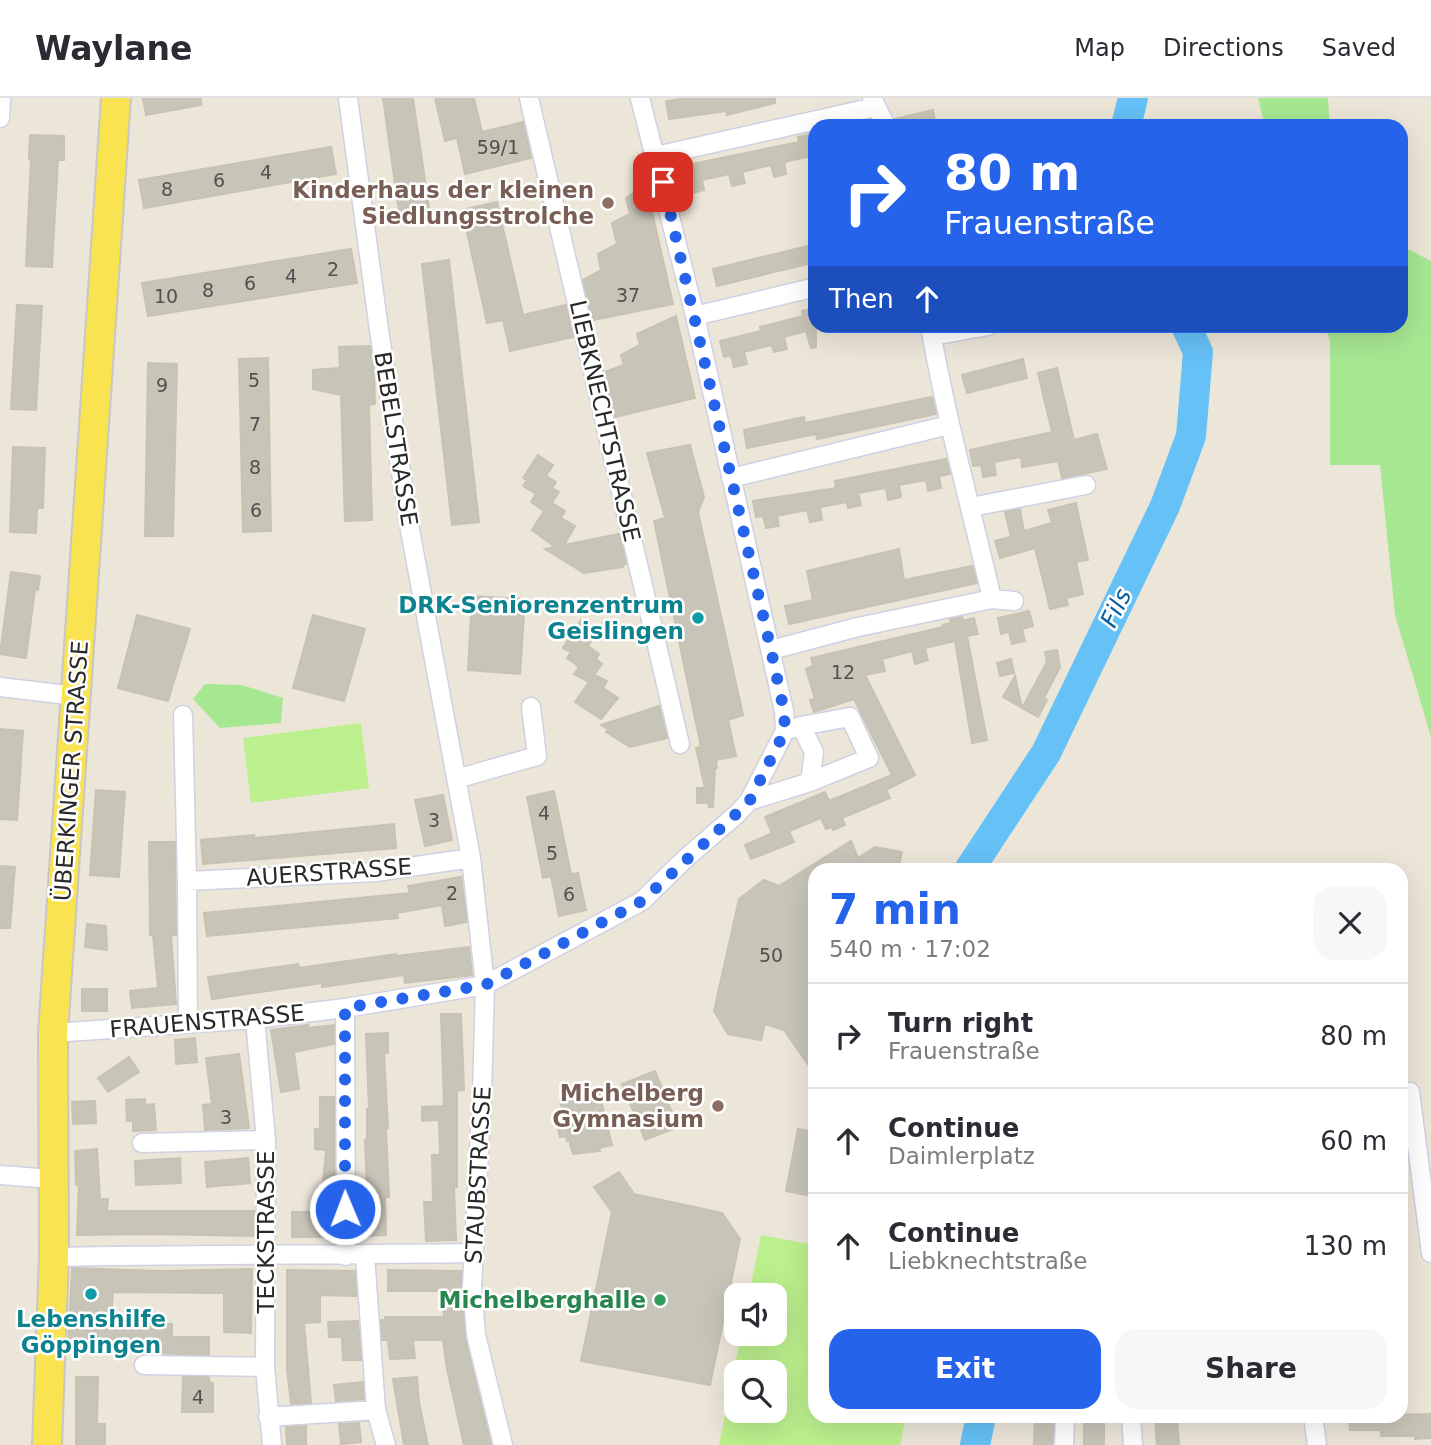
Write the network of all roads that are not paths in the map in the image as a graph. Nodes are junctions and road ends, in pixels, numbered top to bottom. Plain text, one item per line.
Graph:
1 (1, 98) edge
2 (116, 98) edge
3 (348, 98) edge
4 (529, 98) edge
5 (640, 98) edge
6 (873, 102) edge
7 (0, 118) edge
8 (882, 119) edge
9 (656, 156) junction
10 (808, 289) edge
11 (695, 316) junction
12 (955, 333) edge
13 (932, 338) edge
14 (949, 425) junction
15 (731, 478) junction
16 (1086, 485) dead end
17 (973, 516) junction
18 (992, 599) junction
19 (1014, 601) dead end
20 (771, 650) junction
21 (0, 687) edge
22 (76, 696) junction
23 (531, 707) dead end
24 (183, 715) dead end
25 (793, 729) junction
26 (680, 744) dead end
27 (456, 779) junction
28 (810, 782) junction
29 (743, 808) junction
30 (471, 858) junction
31 (187, 881) junction
32 (485, 985) junction
33 (345, 1008) junction
34 (254, 1019) junction
35 (188, 1023) junction
36 (53, 1032) junction
37 (1410, 1093) dead end
38 (266, 1140) junction
39 (142, 1143) dead end
40 (0, 1175) edge
41 (52, 1179) junction
42 (266, 1253) junction
43 (472, 1253) junction
44 (1431, 1253) edge
45 (365, 1255) junction
46 (346, 1256) junction
47 (54, 1257) junction
48 (144, 1365) dead end
49 (265, 1367) junction
50 (376, 1410) junction
51 (268, 1418) junction
52 (1065, 1423) edge
53 (1131, 1423) edge
54 (1313, 1423) edge
55 (47, 1445) edge
56 (272, 1445) edge
57 (386, 1445) edge
58 (503, 1445) edge
59 (1064, 1445) edge
60 (1133, 1445) edge
61 (1317, 1445) edge

1 - 7 street
2 - 22 main road, ÜBERKINGER STRASSE
3 - 27 street, BEBELSTRASSE
4 - 26 street, LIEBKNECHTSTRASSE
5 - 9 street
6 - 8 street
6 - 9 street
9 - 11 street
10 - 11 street
11 - 15 street
12 - 13 street
13 - 14 street
14 - 15 street
14 - 17 street
15 - 20 street
16 - 17 street
17 - 18 street
18 - 19 street
18 - 20 street
20 - 25 street
21 - 22 street
22 - 36 main road, ÜBERKINGER STRASSE
23 - 27 street
24 - 31 street
25 - 28 street
25 - 28 street
25 - 29 street
27 - 30 street, BEBELSTRASSE
28 - 29 street
29 - 32 street, FRAUENSTRASSE
30 - 31 street, AUERSTRASSE
30 - 32 street, STAUBSTRASSE
31 - 35 street
32 - 33 street, FRAUENSTRASSE
32 - 43 street, STAUBSTRASSE
33 - 34 street, FRAUENSTRASSE
33 - 46 street
34 - 35 street, FRAUENSTRASSE
34 - 38 street, TECKSTRASSE
35 - 36 street, FRAUENSTRASSE
36 - 41 main road, ÜBERKINGER STRASSE
37 - 44 street
38 - 39 street
38 - 42 street, TECKSTRASSE
40 - 41 street
41 - 47 main road, ÜBERKINGER STRASSE
42 - 46 street
42 - 47 street
42 - 49 street, TECKSTRASSE
43 - 45 street
43 - 58 street, STAUBSTRASSE
45 - 46 street
45 - 50 street
47 - 55 main road, ÜBERKINGER STRASSE
48 - 49 street
49 - 51 street, TECKSTRASSE
50 - 51 street
50 - 57 street
51 - 56 street, TECKSTRASSE
52 - 59 street
53 - 60 street
54 - 61 street

